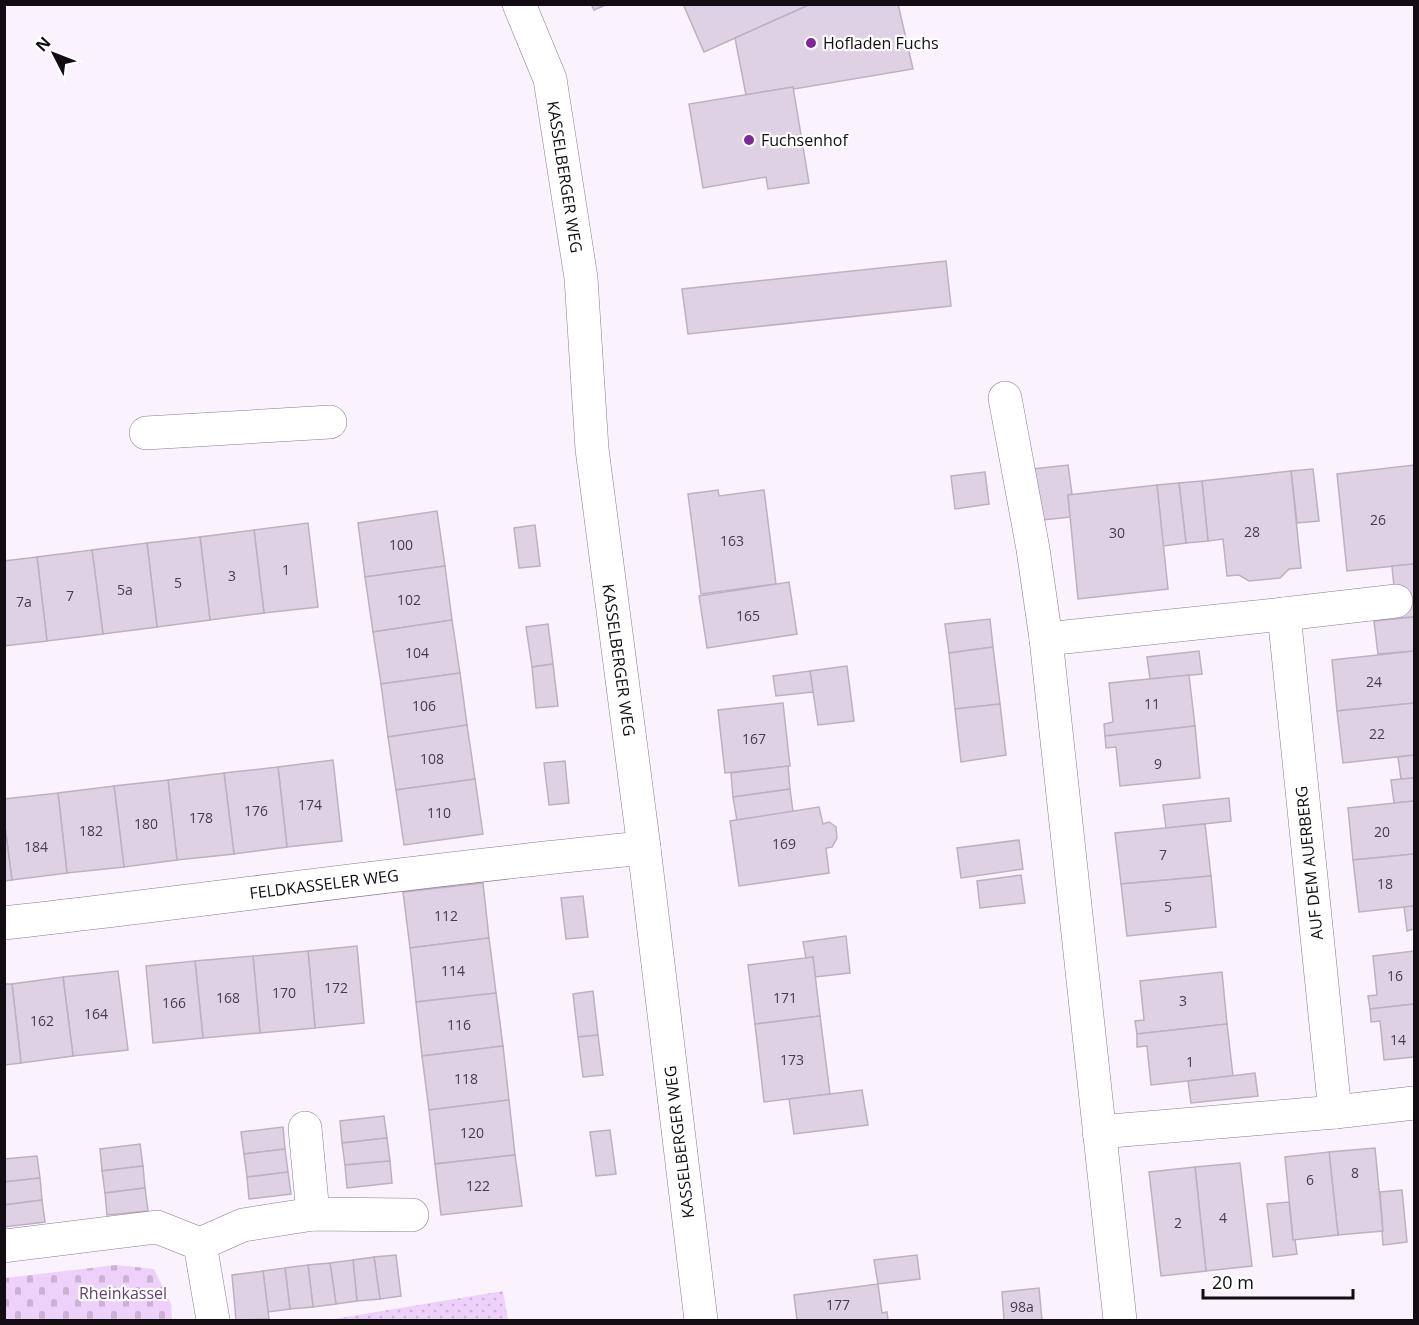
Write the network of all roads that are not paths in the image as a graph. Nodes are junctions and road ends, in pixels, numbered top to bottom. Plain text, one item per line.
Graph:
1 (519, 4) edge
2 (1005, 398) dead end
3 (330, 422) dead end
4 (146, 433) dead end
5 (1396, 601) dead end
6 (1284, 614) junction
7 (1046, 639) junction
8 (644, 848) junction
9 (4, 923) edge
10 (1414, 1103) edge
11 (1335, 1112) junction
12 (305, 1128) dead end
13 (1099, 1132) junction
14 (313, 1214) junction
15 (412, 1215) dead end
16 (200, 1244) junction
17 (4, 1246) edge
18 (213, 1320) edge
19 (701, 1320) edge
20 (1120, 1320) edge

1 - 8 street, KASSELBERGER WEG
2 - 7 street
3 - 4 street
5 - 6 street
6 - 7 street
6 - 11 street, AUF DEM AUERBERG
7 - 13 street
8 - 9 street, FELDKASSELER WEG
8 - 19 street, KASSELBERGER WEG
10 - 11 street
11 - 13 street
12 - 14 street
13 - 20 street
14 - 15 street
14 - 16 street
16 - 17 street
16 - 18 street

